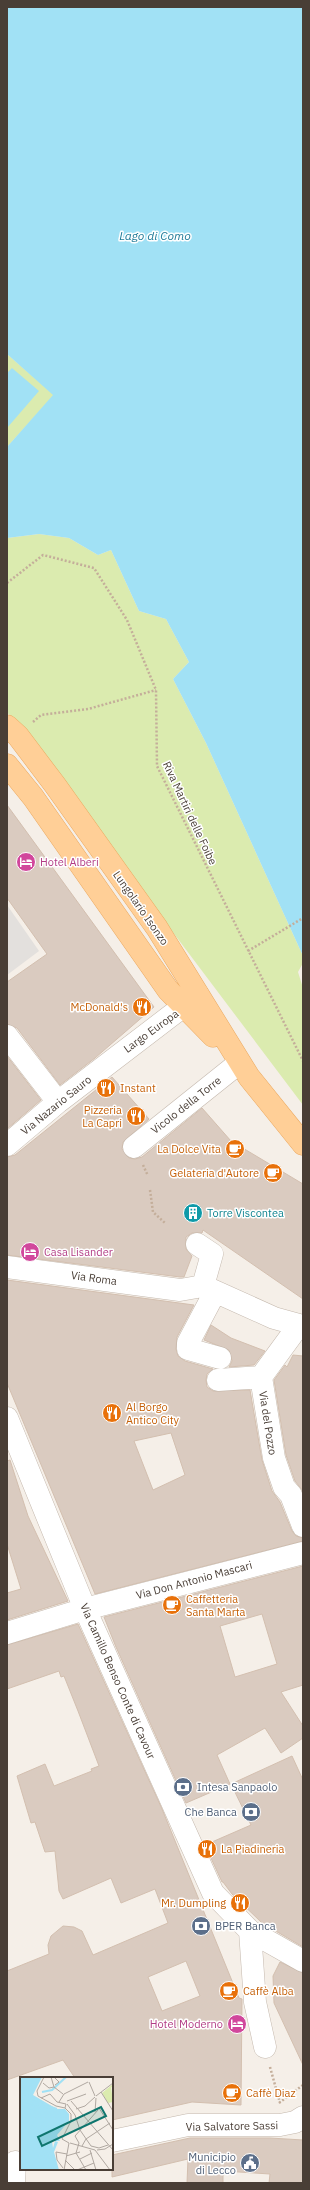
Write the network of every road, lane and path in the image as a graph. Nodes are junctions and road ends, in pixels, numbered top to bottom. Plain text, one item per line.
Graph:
1 (7, 583) edge
2 (156, 690) junction
3 (12, 731) edge
4 (7, 765) edge
5 (303, 918) edge
6 (248, 951) junction
7 (191, 1001) junction
8 (7, 1036) edge
9 (238, 1061) junction
10 (303, 1061) edge
11 (105, 1066) joint
12 (58, 1102) junction
13 (303, 1144) edge
14 (7, 1145) edge
15 (134, 1147) dead end
16 (150, 1190) dead end
17 (165, 1223) dead end
18 (197, 1244) dead end
19 (7, 1267) edge
20 (209, 1289) junction
21 (301, 1326) edge
22 (220, 1358) dead end
23 (261, 1377) junction
24 (218, 1380) dead end
25 (7, 1418) edge
26 (301, 1512) edge
27 (303, 1553) edge
28 (85, 1609) junction
29 (7, 1633) edge
30 (250, 1931) junction
31 (303, 1961) edge
32 (265, 2047) joint
33 (303, 2086) edge
34 (303, 2117) edge
35 (113, 2141) edge

1 - 2 path, Riva Martiri delle Foibe
2 - 3 path
2 - 6 path, Riva Martiri delle Foibe
3 - 7 main road, Lungolario Isonzo
4 - 7 main road, Lungolario Isonzo
5 - 6 path
6 - 10 path, Riva Martiri delle Foibe
7 - 9 main road, Lungolario Isonzo
7 - 11 street, Largo Europa
8 - 12 street
9 - 13 main road, Lungolario Isonzo
9 - 15 street, Vicolo della Torre
11 - 12 street, Via Nazario Sauro
12 - 14 street, Via Nazario Sauro
16 - 17 path
18 - 20 street
19 - 20 street, Via Roma
20 - 21 street
20 - 22 street
21 - 23 street, Via del Pozzo
23 - 24 street
23 - 26 street, Via del Pozzo
25 - 28 street, Via Camillo Benso Conte di Cavour
27 - 28 street, Via Don Antonio Mascari
28 - 29 street, Via Don Antonio Mascari
28 - 30 street, Via Camillo Benso Conte di Cavour
30 - 31 street, Via Camillo Benso Conte di Cavour
30 - 32 street
32 - 33 path
34 - 35 street, Via Salvatore Sassi

